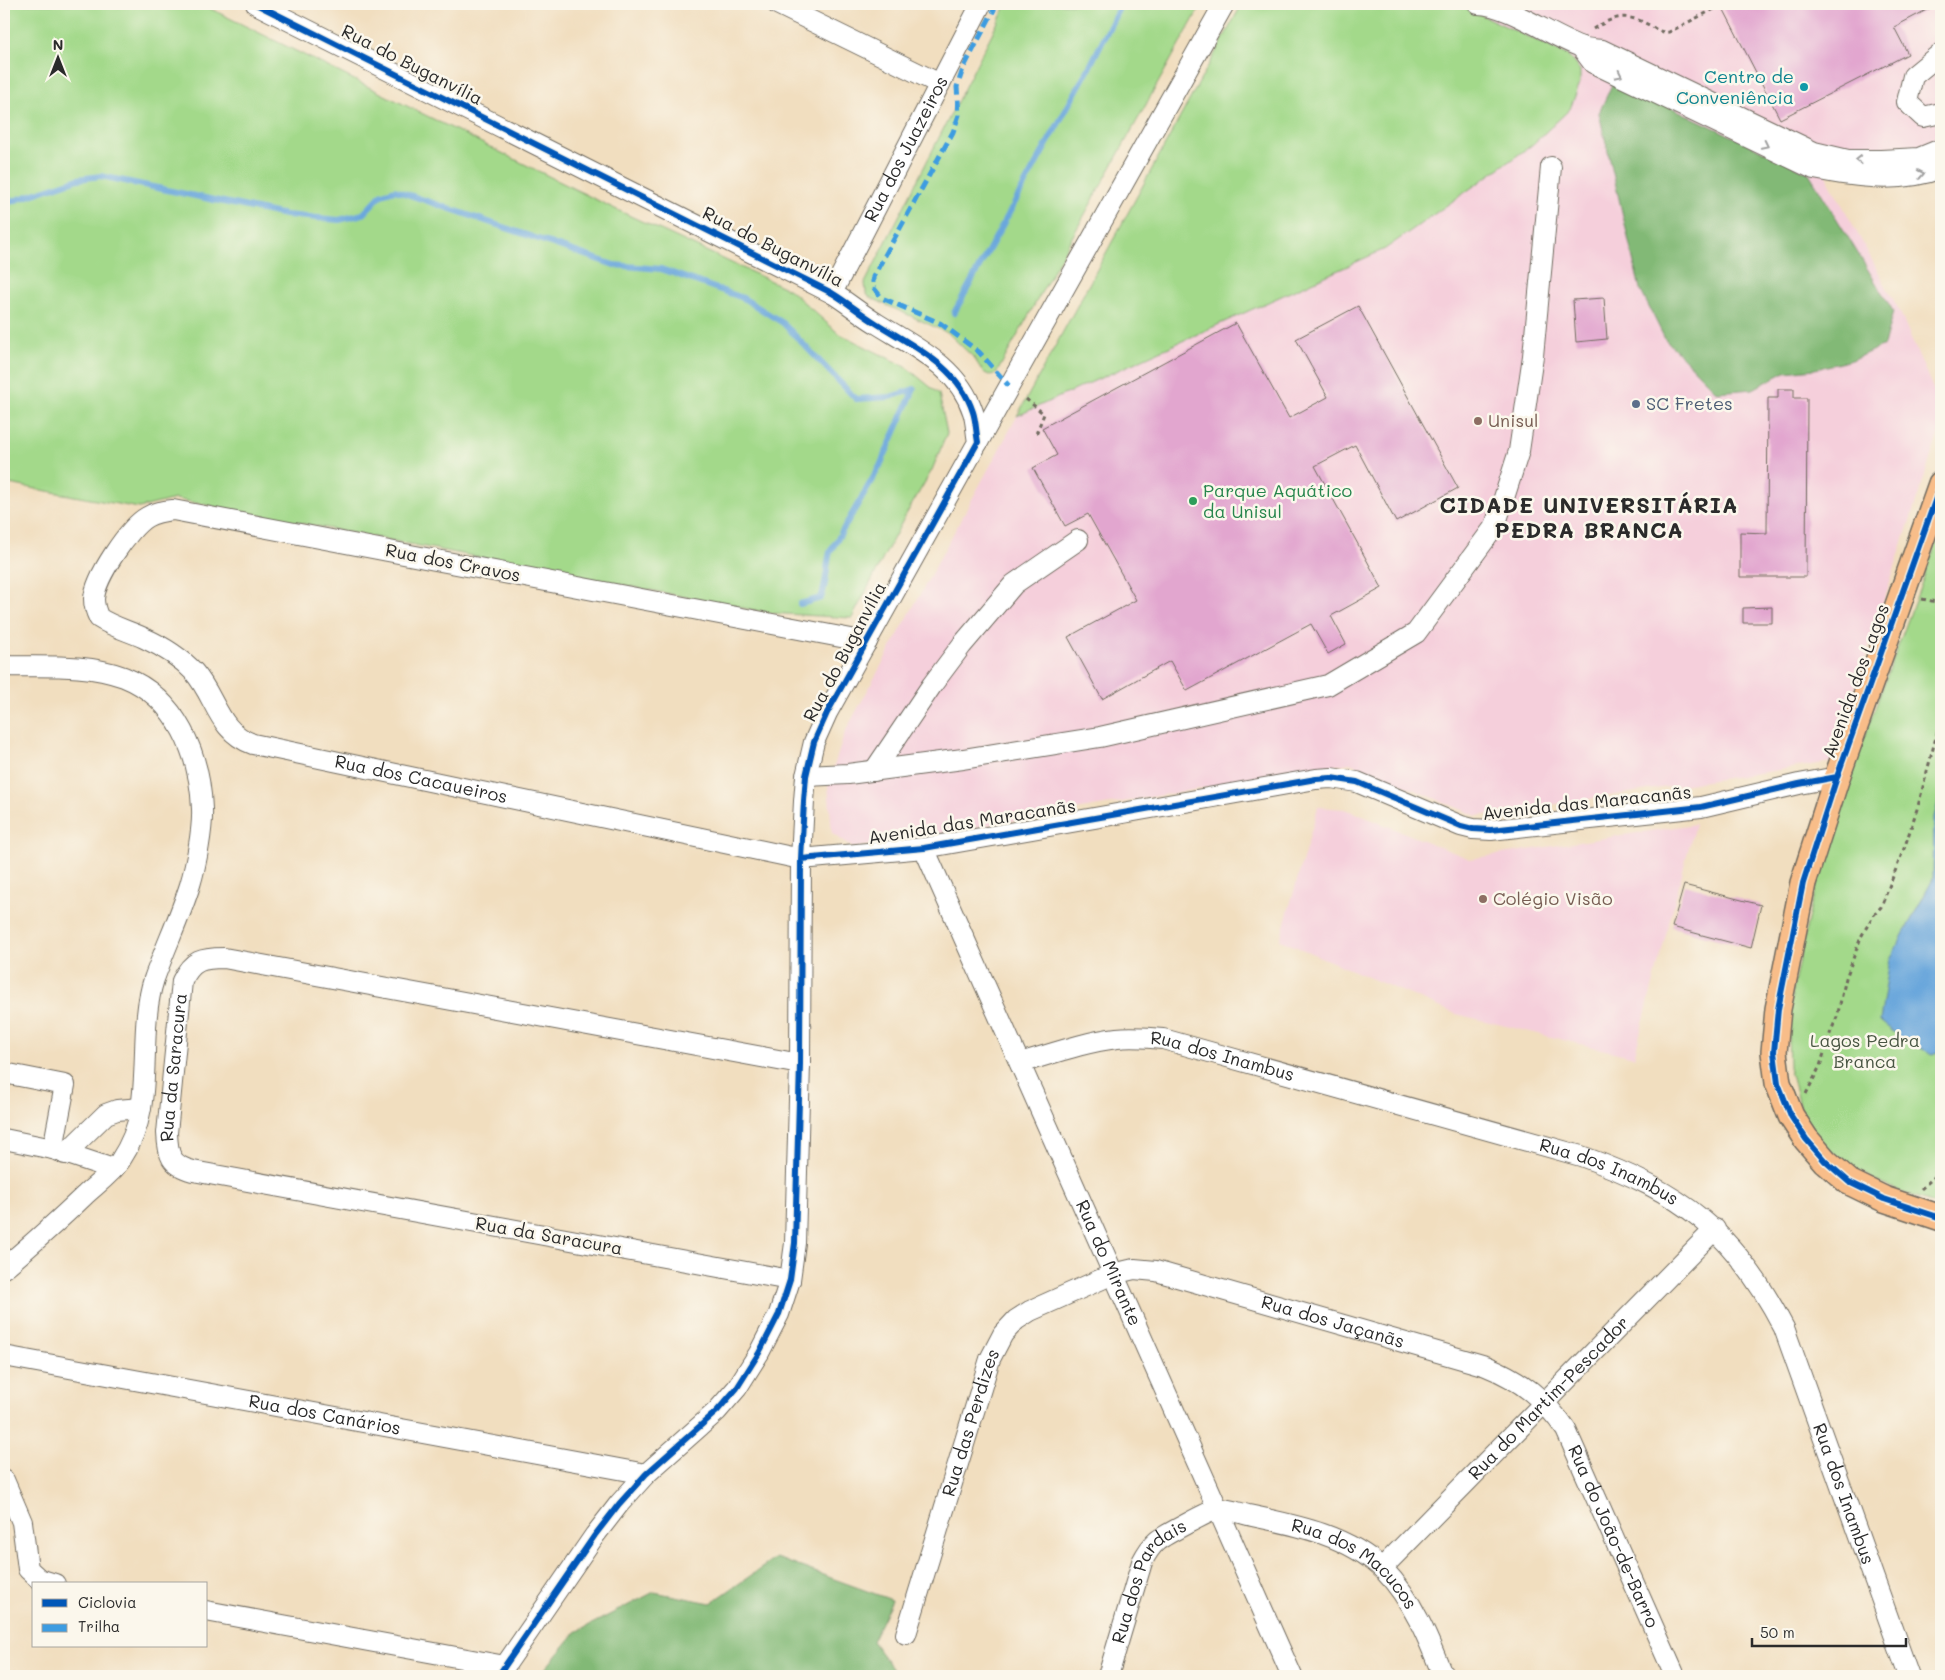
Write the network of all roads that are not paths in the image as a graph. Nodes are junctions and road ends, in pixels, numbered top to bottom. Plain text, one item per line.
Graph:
1 (259, 4) edge
2 (776, 4) edge
3 (981, 4) edge
4 (1224, 4) edge
5 (1478, 4) edge
6 (1488, 4) edge
7 (1580, 47) junction
8 (1941, 52) edge
9 (940, 84) junction
10 (1941, 114) edge
11 (1941, 149) edge
12 (1551, 167) dead end
13 (1941, 168) edge
14 (832, 293) junction
15 (978, 442) junction
16 (1941, 484) edge
17 (1078, 540) dead end
18 (95, 608) joint
19 (867, 642) junction
20 (4, 666) edge
21 (874, 771) junction
22 (806, 776) junction
23 (1837, 777) junction
24 (924, 848) junction
25 (801, 859) junction
26 (1020, 1063) junction
27 (800, 1064) junction
28 (4, 1073) edge
29 (141, 1108) junction
30 (4, 1139) edge
31 (59, 1151) junction
32 (113, 1169) junction
33 (1941, 1218) edge
34 (1715, 1229) junction
35 (4, 1268) edge
36 (1113, 1274) junction
37 (790, 1280) junction
38 (4, 1356) edge
39 (1544, 1402) junction
40 (646, 1474) junction
41 (4, 1480) edge
42 (1218, 1509) junction
43 (1382, 1568) junction
44 (49, 1582) edge
45 (208, 1612) edge
46 (906, 1634) dead end
47 (501, 1671) edge
48 (1108, 1676) edge
49 (1292, 1676) edge
50 (1443, 1676) edge
51 (1675, 1676) edge
52 (1909, 1676) edge

1 - 14 street, Rua do Buganvília
2 - 9 street
3 - 9 street, Rua dos Juazeiros
4 - 15 street
5 - 6 street
6 - 7 street
11 -> 7 street
7 -> 13 street
8 - 10 street
9 - 14 street, Rua dos Juazeiros
12 - 21 street
14 - 15 street, Rua do Buganvília
15 - 19 street, Rua do Buganvília
16 - 23 main road, Avenida dos Lagos
17 - 21 street
18 - 19 street, Rua dos Cravos
18 - 25 street, Rua dos Cacaueiros
19 - 22 street, Rua do Buganvília
20 - 29 street
21 - 22 street
22 - 25 street, Rua do Buganvília
23 - 24 street, Avenida das Maracanãs
23 - 33 main road, Avenida dos Lagos
24 - 25 street, Avenida das Maracanãs
24 - 26 street, Rua do Mirante
25 - 27 street
26 - 34 street, Rua dos Inambus
26 - 36 street, Rua do Mirante
27 - 37 street
27 - 37 street, Rua da Saracura
28 - 31 street
29 - 31 street
29 - 32 street
30 - 31 street
31 - 32 street
32 - 35 street
34 - 39 street, Rua do Martim-Pescador
34 - 52 street, Rua dos Inambus
36 - 39 street, Rua dos Jaçanãs
36 - 42 street, Rua do Mirante
36 - 46 street, Rua das Perdizes
37 - 40 street
38 - 40 street, Rua dos Canários
39 - 43 street, Rua do Martim-Pescador
39 - 51 street, Rua do João-de-Barro
40 - 47 street
41 - 44 street
42 - 43 street, Rua dos Macucos
42 - 48 street, Rua dos Pardais
42 - 49 street, Rua do Mirante
43 - 50 street, Rua dos Macucos
45 - 47 street

